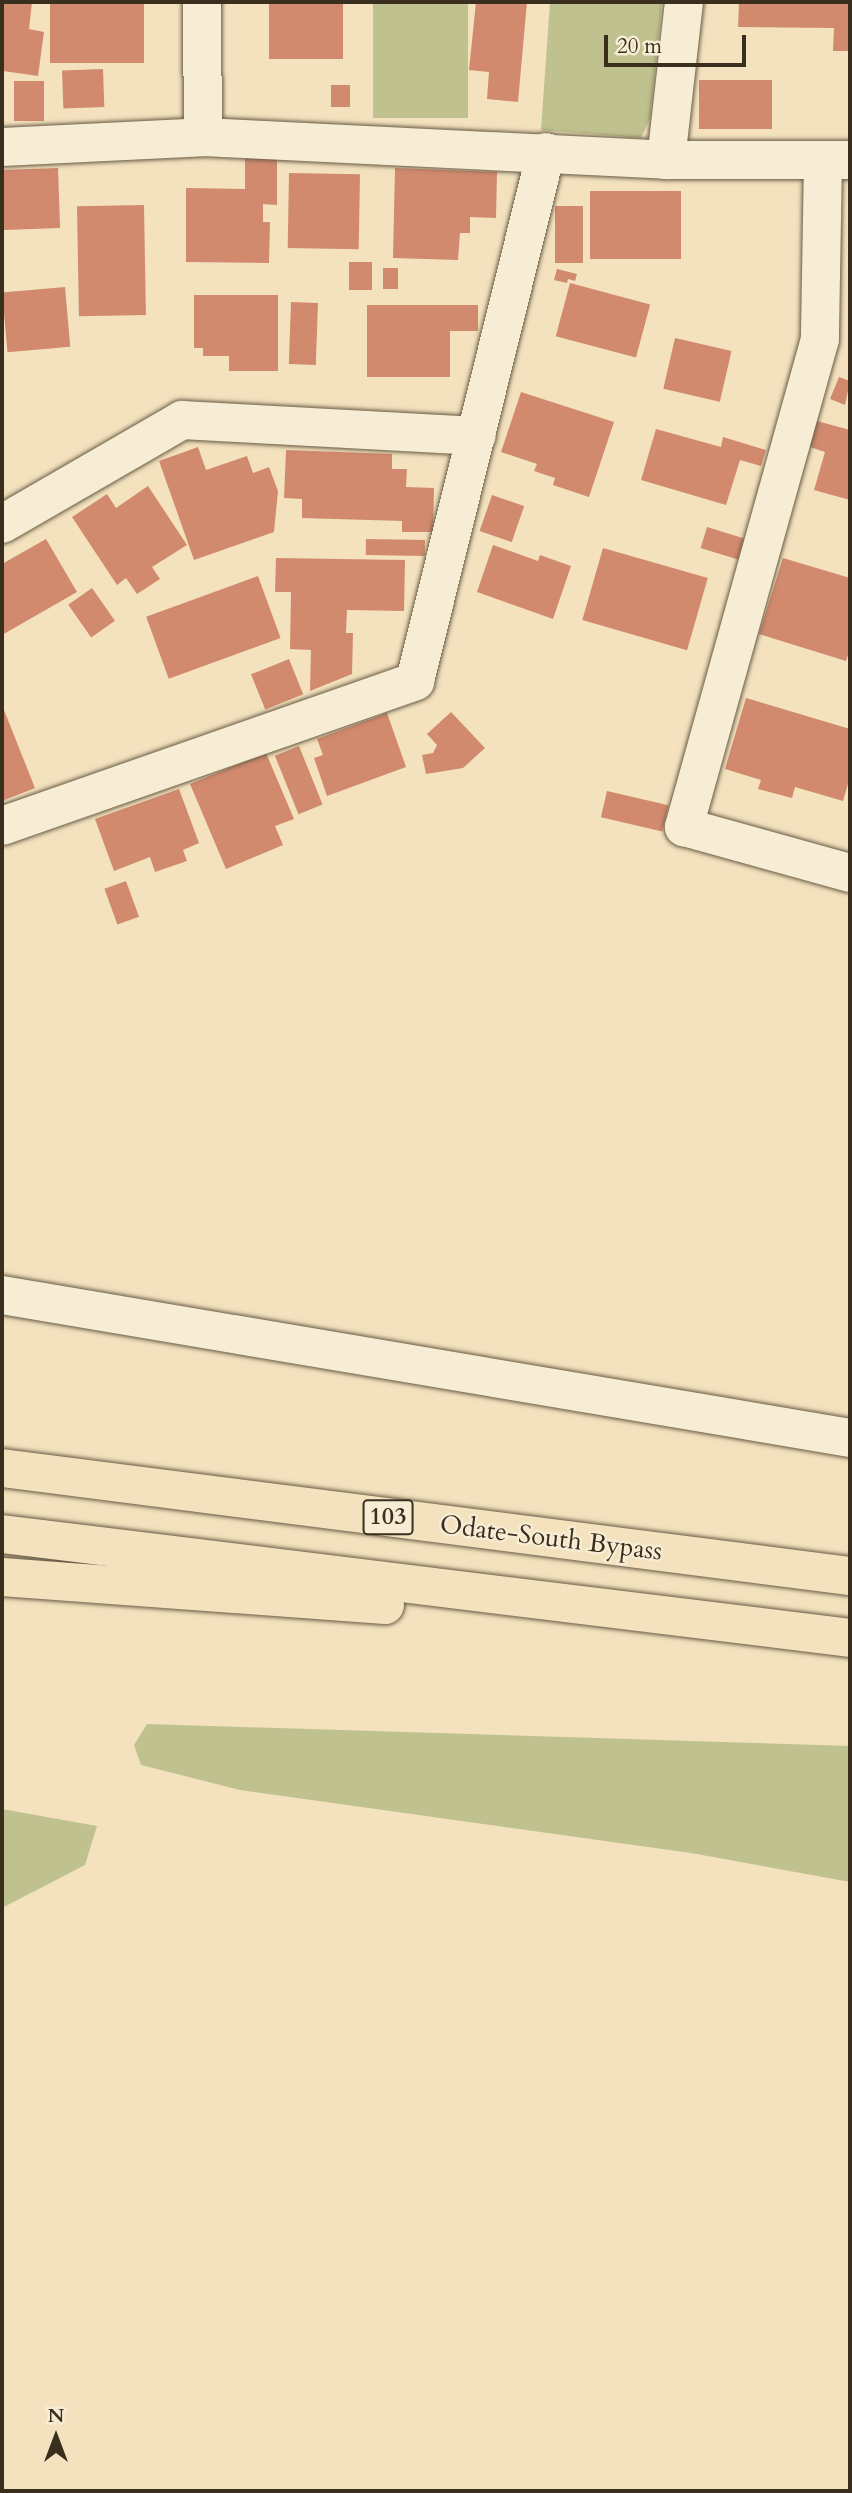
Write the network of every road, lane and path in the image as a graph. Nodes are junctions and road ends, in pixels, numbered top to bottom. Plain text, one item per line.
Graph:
1 (202, 2) edge
2 (684, 2) edge
3 (203, 137) junction
4 (2, 147) edge
5 (546, 152) junction
6 (666, 160) junction
7 (836, 161) edge
8 (477, 436) junction
9 (2, 524) edge
10 (2, 826) edge
11 (850, 873) edge
12 (2, 1296) edge
13 (850, 1438) edge
14 (2, 1441) edge
15 (2, 1468) edge
16 (2, 1534) edge
17 (774, 1566) junction
18 (850, 1576) edge
19 (2, 1577) edge
20 (764, 1627) junction
21 (850, 1638) edge

1 - 3 street
2 - 6 street
3 - 4 street
3 - 5 street
5 - 6 street
5 - 8 street
6 - 7 street
7 - 11 street
8 - 9 street
8 - 10 street
12 - 13 street
14 - 17 highway
15 - 17 highway, Odate-South Bypass / 103
16 - 20 highway
17 - 18 highway, Odate-South Bypass / 103
19 - 20 highway
20 - 21 highway

